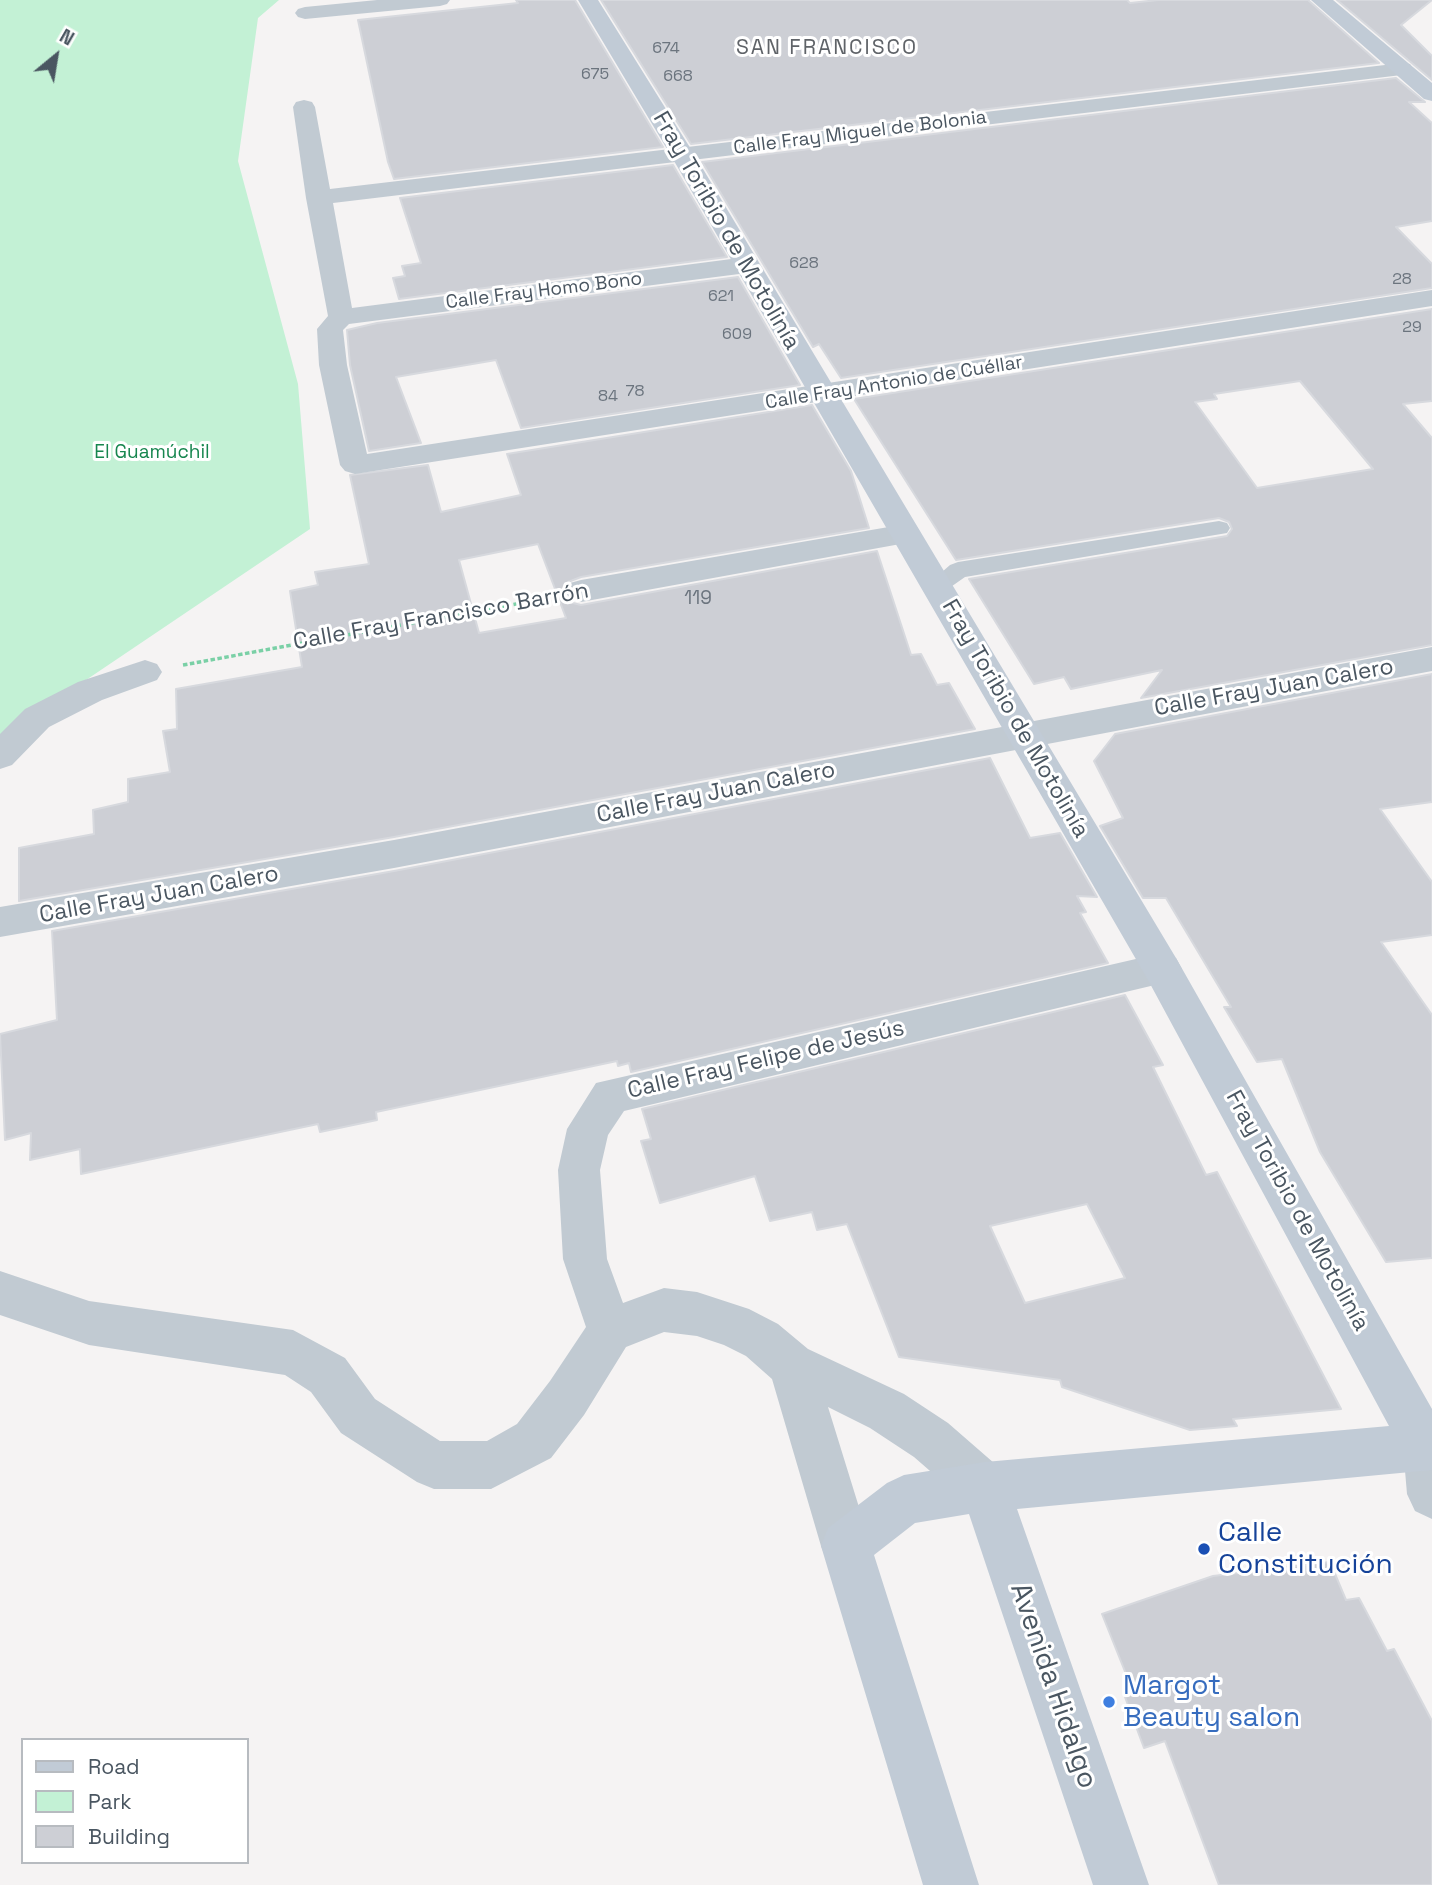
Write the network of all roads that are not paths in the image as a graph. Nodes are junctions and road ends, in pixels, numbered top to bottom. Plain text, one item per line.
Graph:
1 (440, 0) edge
2 (588, 0) edge
3 (1321, 0) edge
4 (305, 13) dead end
5 (1402, 69) junction
6 (1432, 94) edge
7 (304, 107) dead end
8 (682, 153) junction
9 (318, 198) junction
10 (747, 265) junction
11 (1432, 298) edge
12 (341, 317) junction
13 (822, 394) junction
14 (1219, 527) dead end
15 (906, 534) junction
16 (937, 586) junction
17 (581, 592) road end
18 (1432, 659) edge
19 (145, 672) road end
20 (1024, 734) junction
21 (0, 756) edge
22 (0, 922) edge
23 (1162, 969) junction
24 (0, 1293) edge
25 (610, 1331) junction
26 (791, 1365) junction
27 (1430, 1448) edge
28 (985, 1487) junction
29 (1432, 1494) edge
30 (846, 1546) junction
31 (951, 1885) edge
32 (1121, 1885) edge

1 - 4 street
2 - 8 street, Fray Toribio de Motolinía
3 - 5 street
5 - 6 street
5 - 8 street, Calle Fray Miguel de Bolonia
7 - 9 street
8 - 9 street, Calle Fray Miguel de Bolonia
8 - 10 street, Fray Toribio de Motolinía
9 - 12 street
10 - 12 street, Calle Fray Homo Bono
10 - 13 street, Fray Toribio de Motolinía
11 - 13 street, Calle Fray Antonio de Cuéllar
12 - 13 street, Calle Fray Antonio de Cuéllar
13 - 15 street, Fray Toribio de Motolinía
14 - 16 lane
15 - 16 street, Fray Toribio de Motolinía
15 - 17 street, Calle Fray Francisco Barrón
16 - 20 street, Fray Toribio de Motolinía
18 - 20 street, Calle Fray Juan Calero
19 - 21 street
20 - 22 street, Calle Fray Juan Calero
20 - 23 street, Fray Toribio de Motolinía
23 - 25 street, Calle Fray Felipe de Jesús
23 - 27 street, Fray Toribio de Motolinía
24 - 25 street
25 - 26 street
26 - 28 street
26 - 30 street
27 - 28 street
27 - 29 street
28 - 30 street
28 - 32 street, Avenida Hidalgo
30 - 31 street

